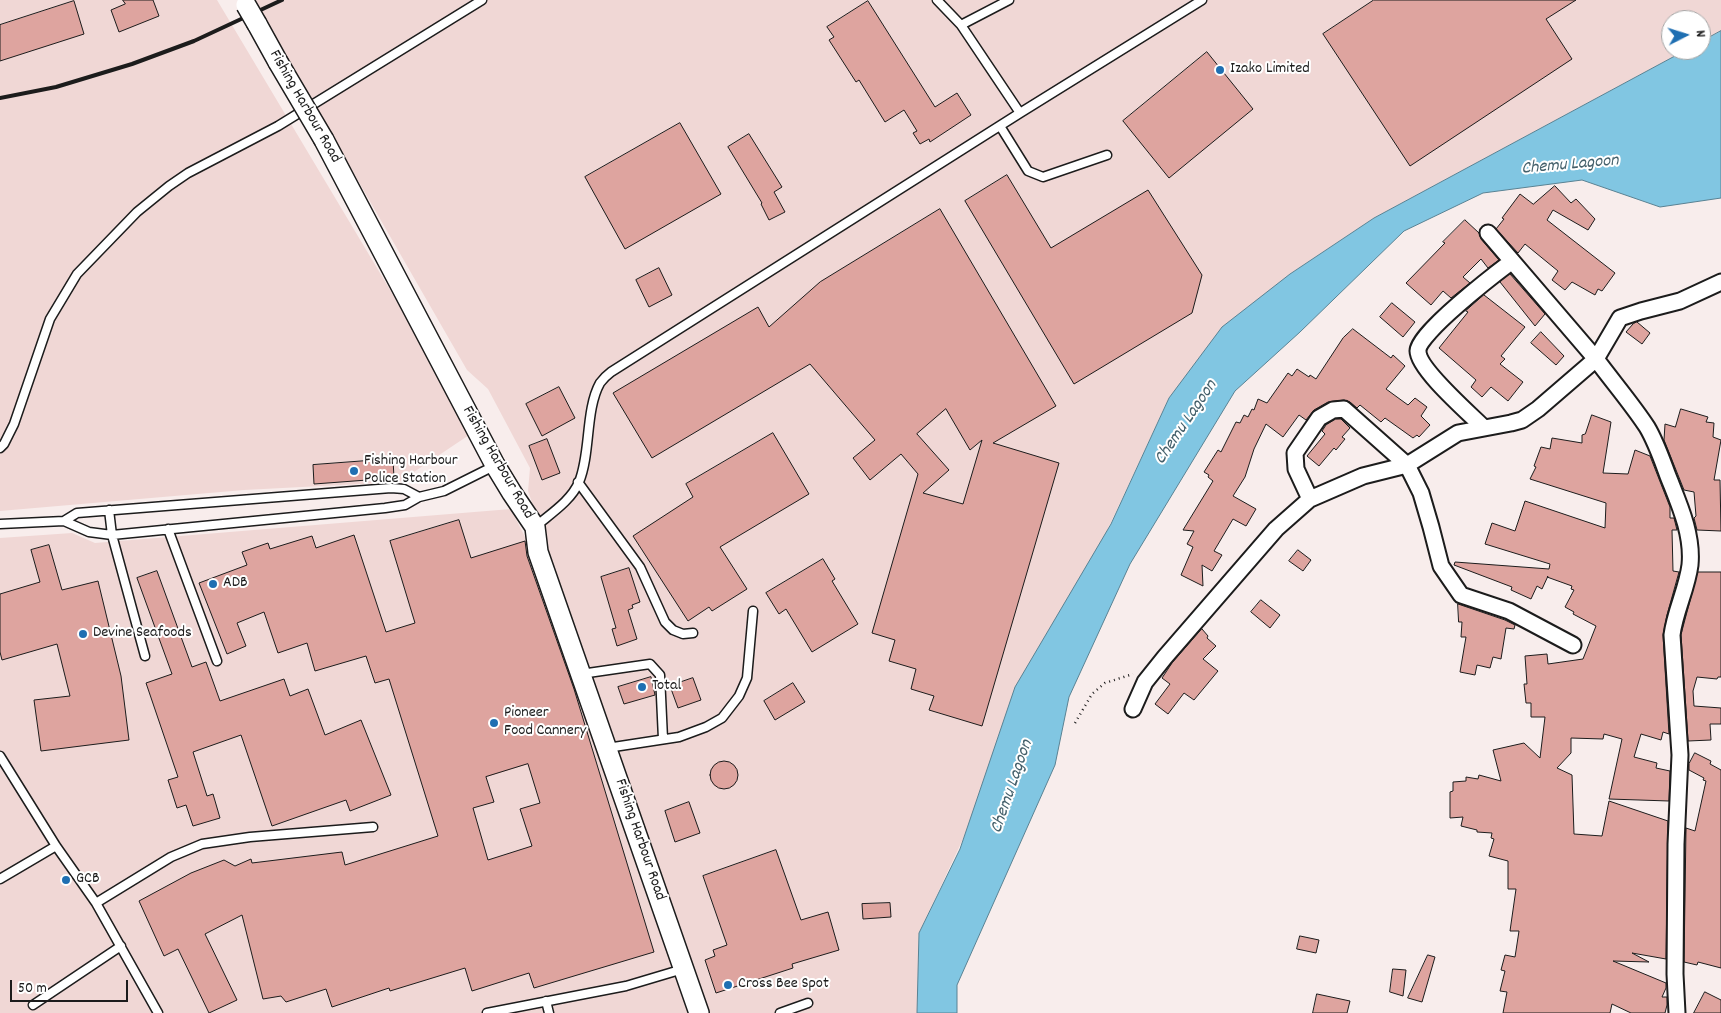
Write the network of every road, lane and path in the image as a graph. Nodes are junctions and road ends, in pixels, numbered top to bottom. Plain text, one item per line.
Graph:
1 (482, 0) edge
2 (937, 0) edge
3 (1009, 0) edge
4 (1202, 0) edge
5 (244, 2) edge
6 (961, 25) junction
7 (1020, 113) junction
8 (1000, 126) junction
9 (1107, 156) dead end
10 (1488, 234) dead end
11 (1511, 262) junction
12 (1721, 282) edge
13 (1596, 360) junction
14 (1484, 428) junction
15 (0, 448) edge
16 (495, 465) junction
17 (1407, 465) junction
18 (578, 482) junction
19 (419, 497) junction
20 (1310, 499) junction
21 (109, 510) junction
22 (64, 521) junction
23 (0, 524) edge
24 (535, 527) junction
25 (168, 530) junction
26 (112, 535) junction
27 (753, 612) dead end
28 (693, 633) dead end
29 (1573, 644) dead end
30 (145, 656) dead end
31 (217, 661) dead end
32 (1135, 673) dead end
33 (581, 674) junction
34 (1133, 708) dead end
35 (1075, 723) dead end
36 (663, 739) junction
37 (607, 748) junction
38 (0, 756) edge
39 (374, 827) dead end
40 (56, 846) junction
41 (0, 879) edge
42 (96, 902) junction
43 (121, 946) junction
44 (685, 968) junction
45 (546, 1001) junction
46 (808, 1002) dead end
47 (33, 1005) dead end
48 (158, 1013) edge
49 (487, 1013) edge
50 (549, 1013) edge
51 (699, 1013) edge
52 (780, 1013) edge
53 (1677, 1013) edge

1 - 15 lane
2 - 6 lane
3 - 6 lane
4 - 7 lane
5 - 16 street, Fishing Harbour Road, bridge
6 - 7 lane
7 - 8 lane
8 - 9 lane
8 - 18 lane
10 - 11 street
11 - 13 street
11 - 14 street
12 - 13 street
13 - 14 street
13 - 53 street
14 - 17 street
16 - 19 lane
16 - 24 street, Fishing Harbour Road
17 - 20 street
17 - 20 street
17 - 29 street
18 - 24 lane
18 - 28 lane
19 - 21 lane
19 - 25 lane
20 - 34 street
21 - 22 lane
21 - 26 lane
22 - 23 lane
22 - 26 lane
24 - 33 street, Fishing Harbour Road
25 - 26 lane
25 - 31 lane
26 - 30 lane
27 - 36 lane
32 - 35 path
33 - 36 lane
33 - 37 street, Fishing Harbour Road
36 - 37 lane
37 - 44 street, Fishing Harbour Road
38 - 40 lane
39 - 42 lane
40 - 41 lane
40 - 42 lane
42 - 43 lane
43 - 47 lane
43 - 48 lane
44 - 45 lane
44 - 51 street, Fishing Harbour Road
45 - 49 lane
45 - 50 lane
46 - 52 lane

